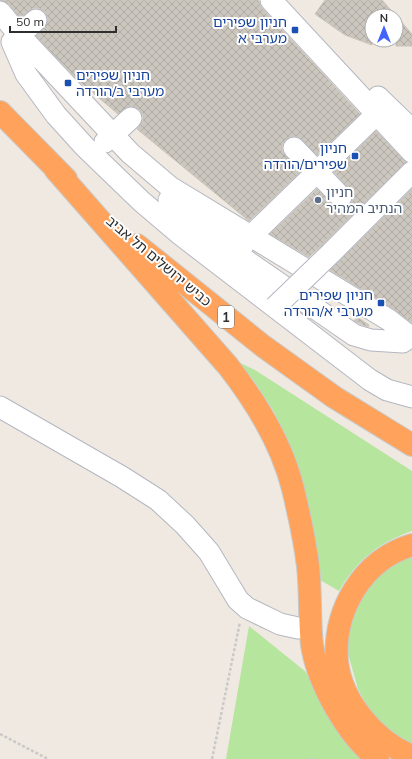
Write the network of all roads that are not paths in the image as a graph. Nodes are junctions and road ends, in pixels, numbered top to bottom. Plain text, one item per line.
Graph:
1 (271, 0) edge
2 (284, 0) edge
3 (0, 12) edge
4 (36, 20) dead end
5 (10, 35) edge
6 (381, 110) junction
7 (0, 112) edge
8 (131, 118) dead end
9 (412, 130) edge
10 (109, 139) junction
11 (294, 148) dead end
12 (412, 152) edge
13 (55, 169) junction
14 (317, 171) junction
15 (407, 177) edge
16 (341, 197) dead end
17 (247, 247) junction
18 (275, 307) junction
19 (409, 343) edge
20 (412, 397) edge
21 (0, 407) edge
22 (412, 445) edge
23 (412, 545) edge
24 (298, 628) dead end
25 (412, 756) edge
26 (378, 759) edge

1 - 6 lane
2 - 6 lane
3 - 5 lane
4 - 5 lane
5 - 10 lane
5 - 18 lane
6 - 9 lane
6 - 12 lane
6 - 14 lane
7 - 13 highway, כביש ירושלים תל אביב / 1
8 - 10 lane
10 - 17 lane
10 - 17 lane
11 - 14 lane
13 - 22 highway, כביש ירושלים תל אביב / 1
13 - 26 highway
14 - 16 lane
14 - 17 lane
15 - 18 lane, bridge
17 - 19 lane
18 - 20 lane
21 - 24 lane
23 - 25 highway

